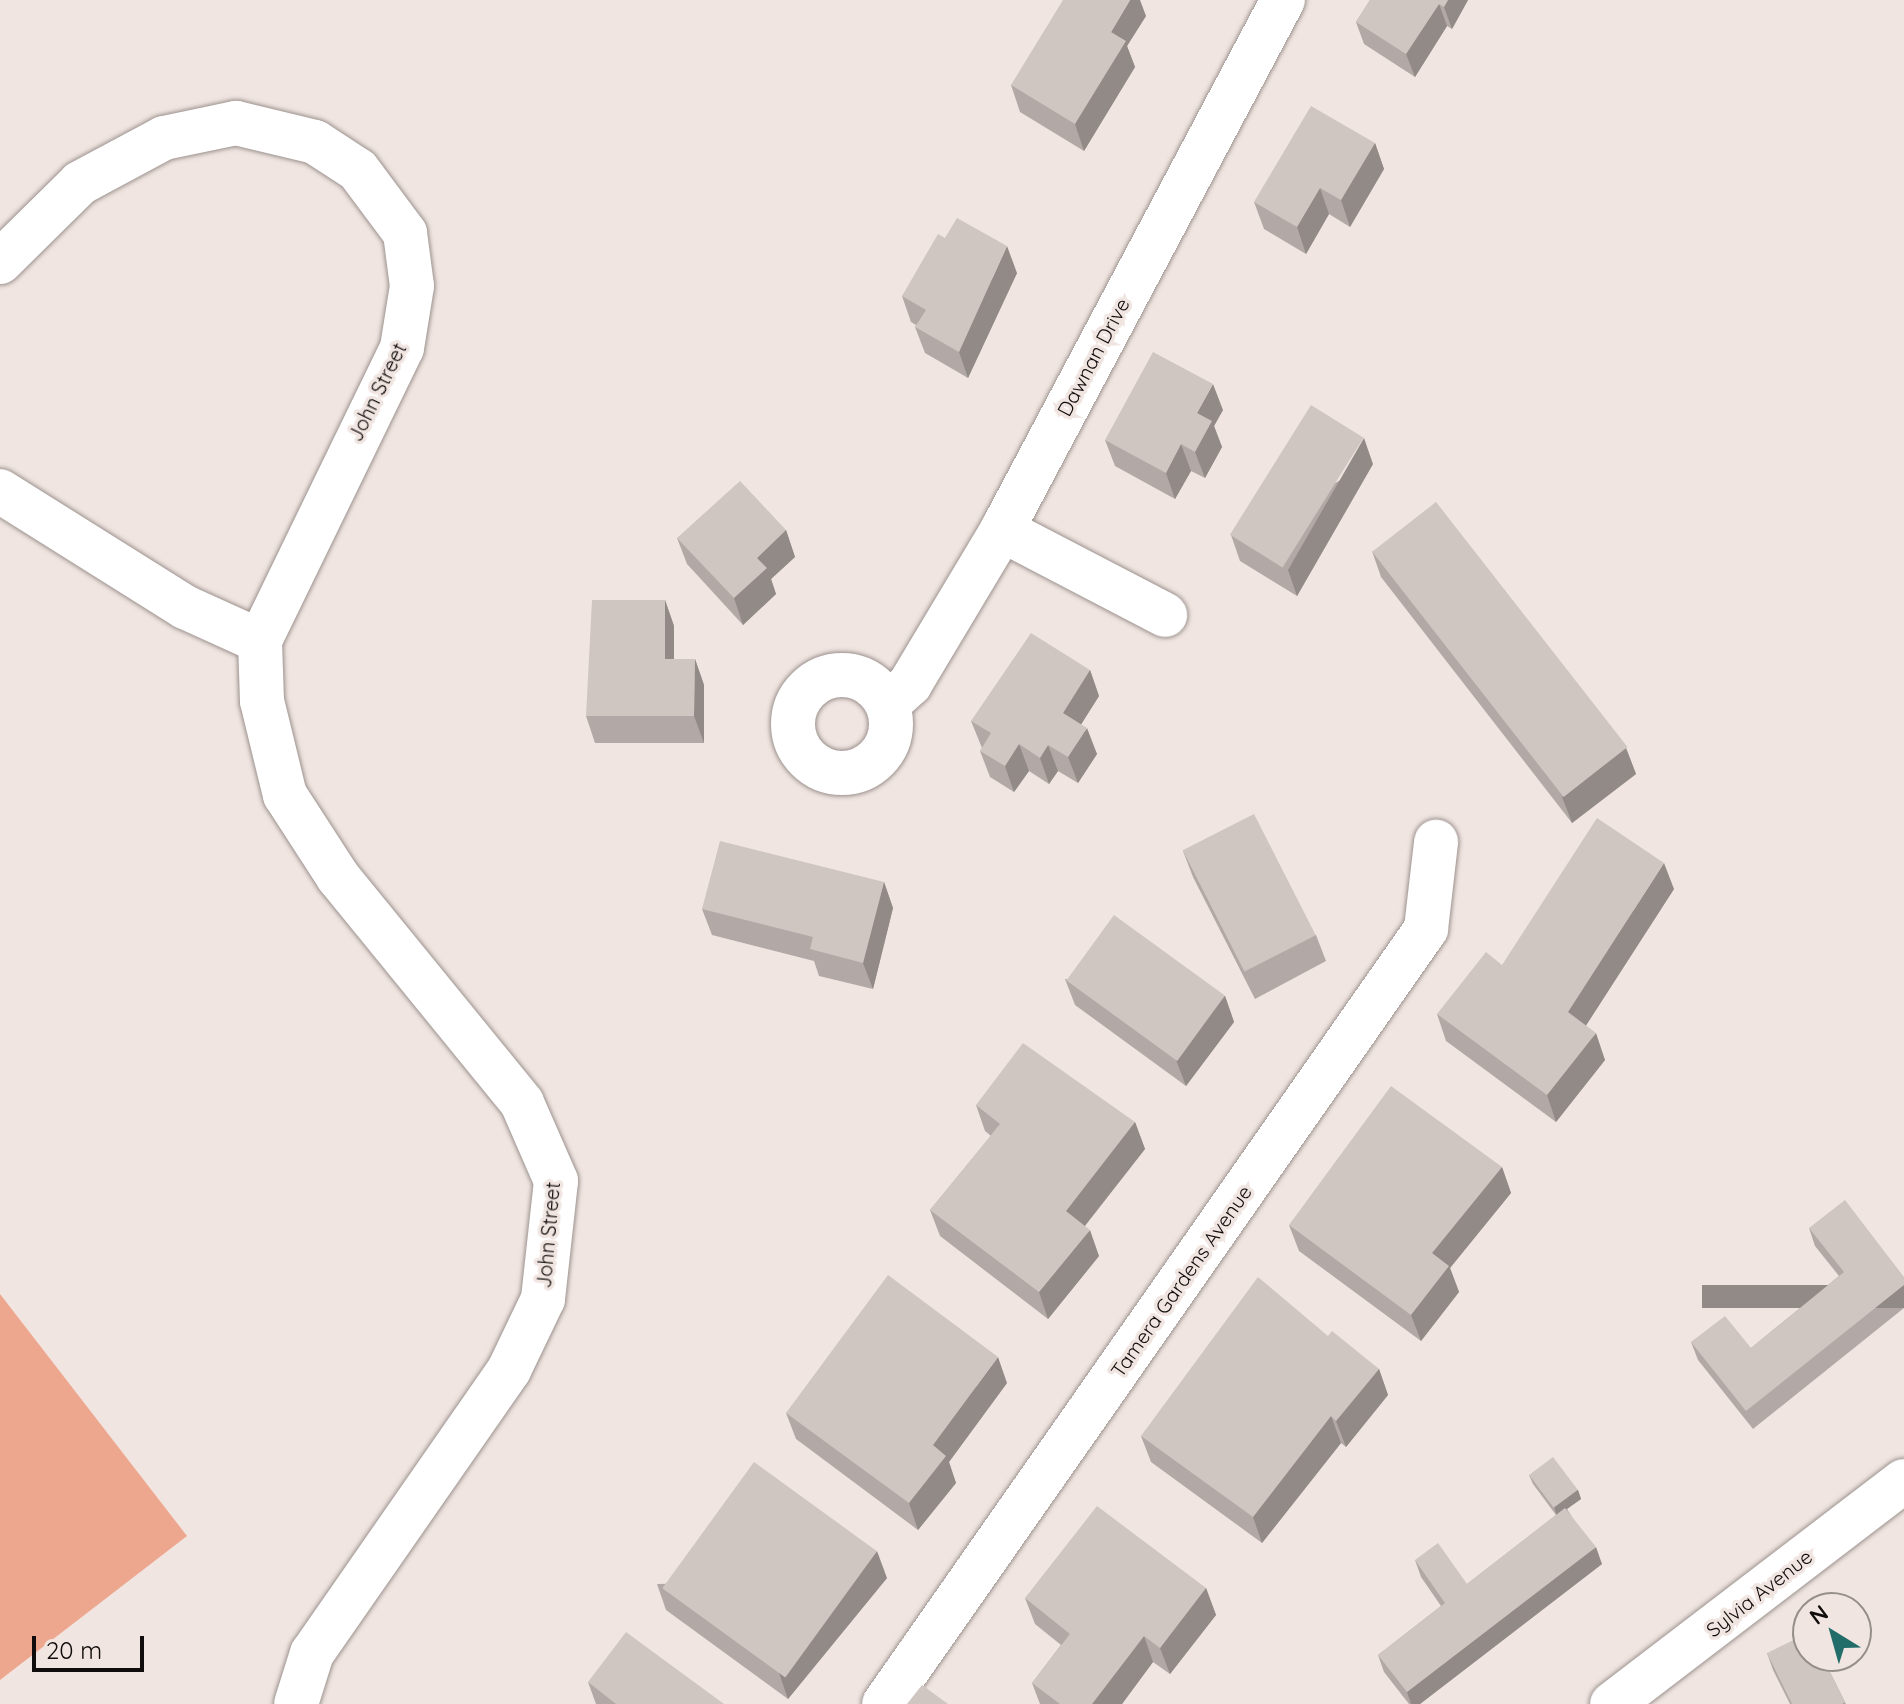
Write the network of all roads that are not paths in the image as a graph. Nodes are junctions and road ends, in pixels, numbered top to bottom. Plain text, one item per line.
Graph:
1 (1283, 0) edge
2 (0, 262) edge
3 (0, 491) edge
4 (1002, 530) junction
5 (1165, 615) dead end
6 (260, 641) junction
7 (888, 704) dead end
8 (1436, 842) dead end
9 (1904, 1481) edge
10 (1632, 1698) edge
11 (296, 1704) edge
12 (884, 1704) edge

1 - 4 street, Dawnan Drive
2 - 6 street, John Street
3 - 6 street
4 - 5 street
4 - 7 street, Dawnan Drive
6 - 11 street, John Street
8 - 12 street, Tamera Gardens Avenue
9 - 10 street, Sylvia Avenue

